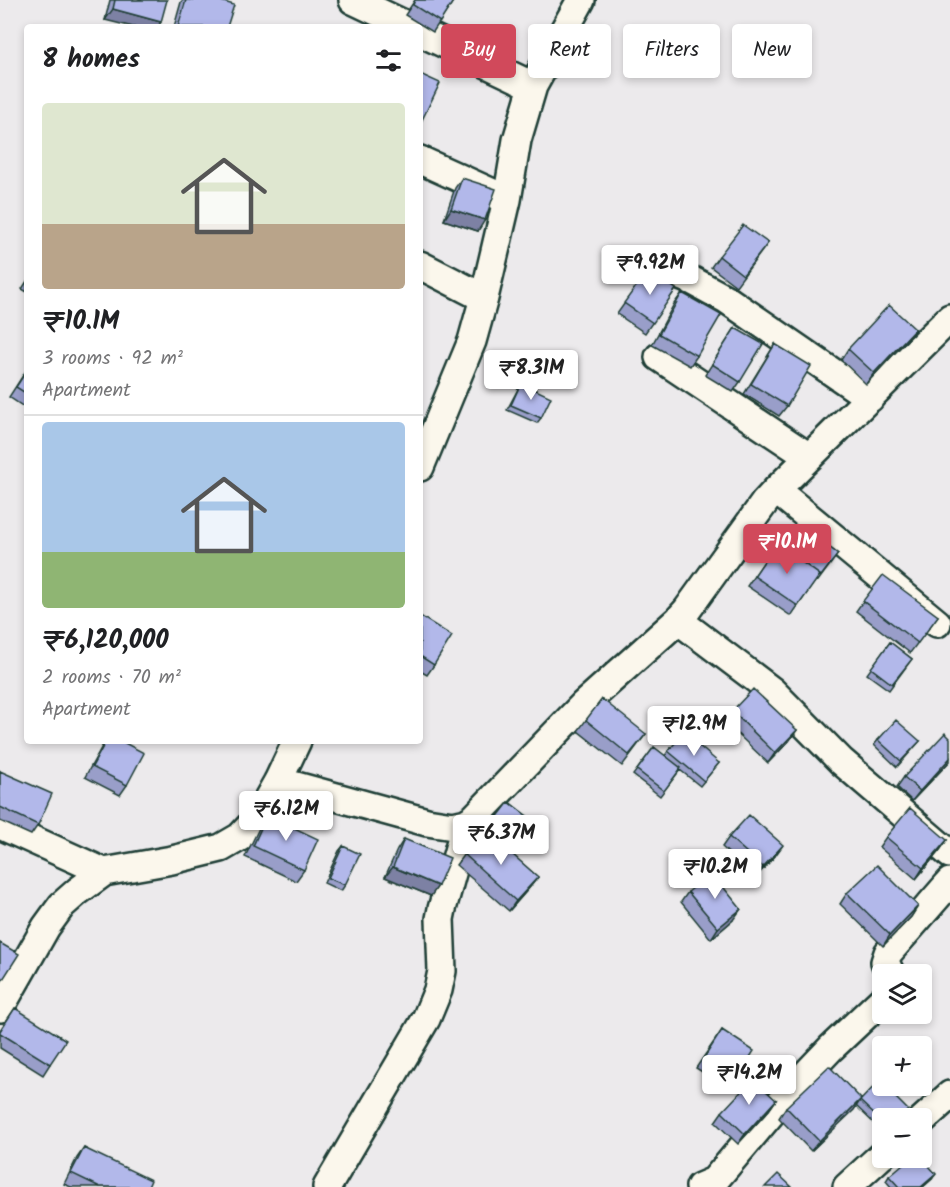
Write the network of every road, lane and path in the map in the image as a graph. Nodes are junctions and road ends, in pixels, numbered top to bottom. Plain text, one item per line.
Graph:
1 (353, 0) edge
2 (581, 0) edge
3 (404, 24) edge
4 (423, 33) edge
5 (533, 86) junction
6 (423, 161) edge
7 (507, 200) junction
8 (652, 265) dead end
9 (423, 267) edge
10 (484, 298) junction
11 (950, 318) edge
12 (658, 357) dead end
13 (870, 398) junction
14 (423, 455) edge
15 (809, 457) junction
16 (776, 490) junction
17 (678, 620) junction
18 (937, 623) edge
19 (296, 744) edge
20 (278, 781) junction
21 (466, 824) junction
22 (0, 825) edge
23 (950, 854) edge
24 (105, 872) junction
25 (950, 882) edge
26 (886, 964) edge
27 (0, 1008) edge
28 (872, 1009) edge
29 (950, 1095) edge
30 (932, 1111) edge
31 (872, 1164) edge
32 (327, 1187) edge
33 (700, 1187) edge
34 (847, 1187) edge

1 - 3 street
2 - 5 street
4 - 5 street
5 - 7 street
6 - 7 street
7 - 10 street
8 - 13 street
9 - 10 street
10 - 14 street
11 - 13 street
12 - 15 street
13 - 15 street
15 - 16 street
16 - 17 street
16 - 18 street
17 - 21 street
17 - 23 street
19 - 20 street
20 - 21 street
20 - 24 street
21 - 32 street
22 - 24 street
24 - 27 street
25 - 26 street
28 - 33 street
29 - 30 street
31 - 34 street

